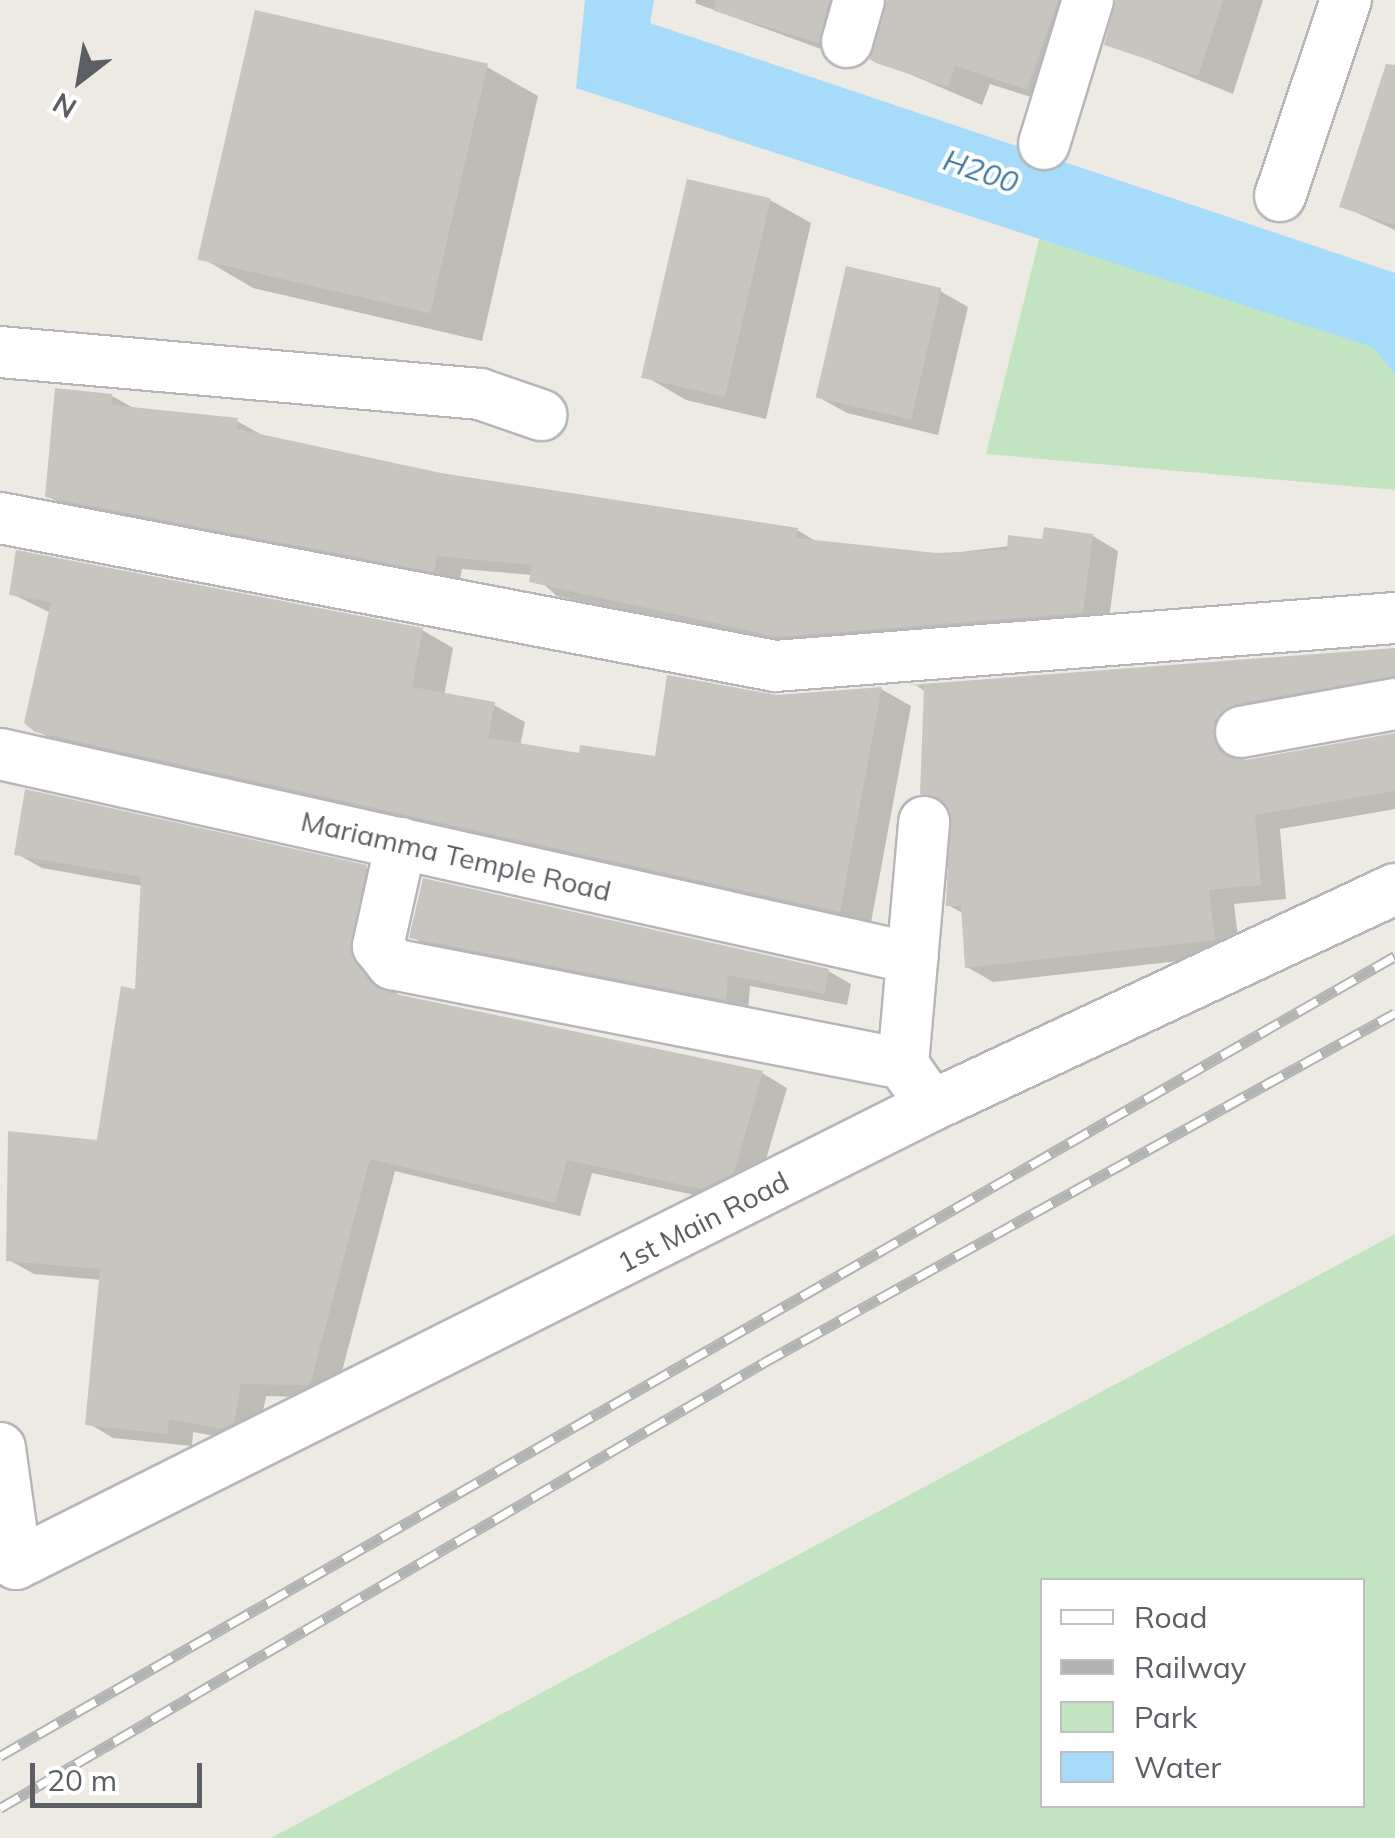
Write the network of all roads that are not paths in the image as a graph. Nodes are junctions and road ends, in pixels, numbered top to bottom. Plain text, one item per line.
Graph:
1 (1088, 0) edge
2 (1346, 0) edge
3 (1044, 144) dead end
4 (1280, 196) dead end
5 (0, 352) edge
6 (541, 415) dead end
7 (0, 518) edge
8 (1395, 618) edge
9 (1395, 704) edge
10 (1241, 732) dead end
11 (0, 754) edge
12 (924, 822) dead end
13 (401, 843) junction
14 (1395, 889) edge
15 (912, 958) junction
16 (902, 1064) junction
17 (933, 1105) junction
18 (0, 1448) edge

1 - 3 street
2 - 4 street
5 - 6 street
7 - 8 street
9 - 10 street
11 - 13 street, Mariamma Temple Road
12 - 15 street
13 - 15 street, Mariamma Temple Road
13 - 16 street
14 - 17 street, 1st Main Road
15 - 16 street
16 - 17 street
17 - 18 street, 1st Main Road

